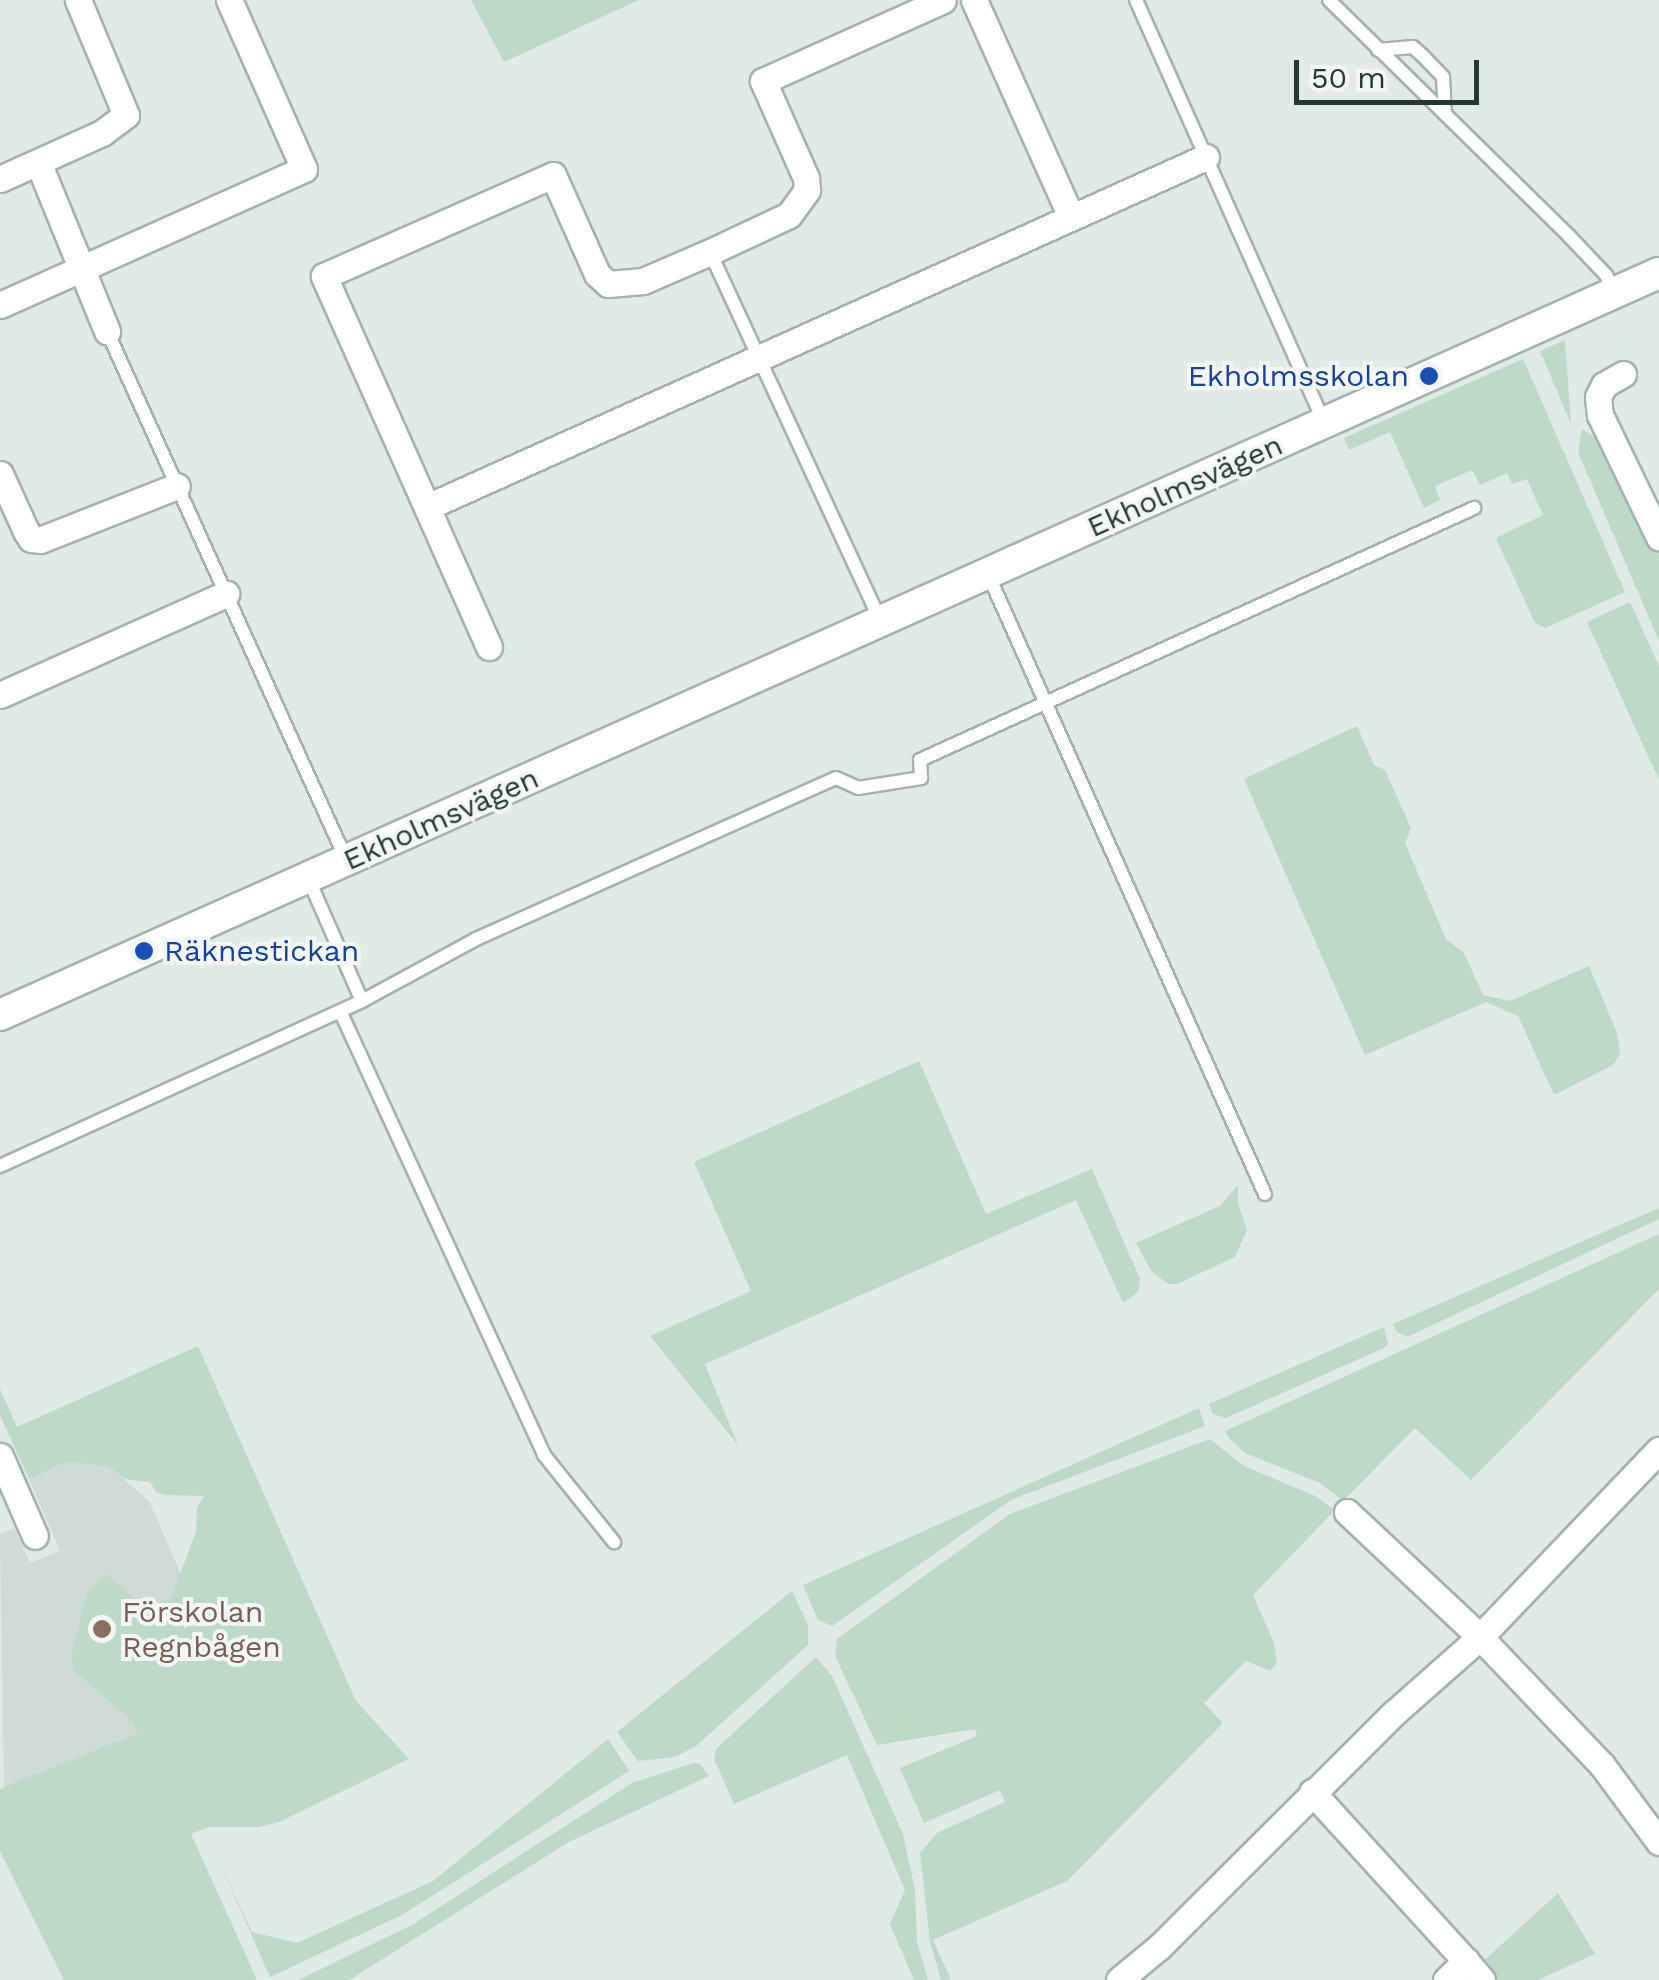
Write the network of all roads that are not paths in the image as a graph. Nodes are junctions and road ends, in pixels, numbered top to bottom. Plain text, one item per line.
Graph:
1 (78, 0) edge
2 (229, 0) edge
3 (944, 0) edge
4 (974, 0) edge
5 (1136, 0) edge
6 (1329, 0) edge
7 (1378, 50) junction
8 (1446, 116) junction
9 (1206, 157) junction
10 (38, 162) junction
11 (0, 178) edge
12 (1071, 217) junction
13 (710, 252) junction
14 (84, 268) junction
15 (1659, 273) edge
16 (1615, 293) junction
17 (0, 305) edge
18 (107, 330) joint
19 (760, 360) junction
20 (1623, 374) dead end
21 (1325, 424) junction
22 (0, 474) edge
23 (177, 486) junction
24 (427, 507) junction
25 (1474, 508) dead end
26 (1659, 537) edge
27 (988, 574) junction
28 (226, 594) junction
29 (881, 622) junction
30 (489, 647) dead end
31 (0, 695) edge
32 (1044, 704) junction
33 (347, 861) junction
34 (308, 878) junction
35 (362, 1001) junction
36 (341, 1013) junction
37 (0, 1015) edge
38 (0, 1166) edge
39 (1265, 1194) dead end
40 (0, 1456) edge
41 (1655, 1464) edge
42 (1347, 1512) dead end
43 (36, 1536) dead end
44 (614, 1542) dead end
45 (1480, 1637) junction
46 (1312, 1792) junction
47 (1659, 1842) edge
48 (1474, 1970) edge
49 (1118, 1980) edge
50 (1446, 1980) edge

1 - 10 street
2 - 14 street
3 - 13 street
4 - 12 street
5 - 9 lane
6 - 7 lane
7 - 8 lane
7 - 8 lane
8 - 16 lane
9 - 12 street
9 - 21 lane
10 - 11 street
10 - 14 street
12 - 19 street
13 - 19 lane
13 - 24 street
14 - 17 street
14 - 18 street
15 - 16 street, Ekholmsvägen
16 - 21 street, Ekholmsvägen
18 - 23 lane
19 - 24 street
19 - 29 lane
20 - 26 street
21 - 27 street, Ekholmsvägen
22 - 23 street
23 - 28 lane
24 - 30 street
25 - 32 lane
27 - 29 street, Ekholmsvägen
27 - 32 lane
28 - 31 street
28 - 33 lane
29 - 33 street, Ekholmsvägen
32 - 35 lane
32 - 39 lane
33 - 34 street, Ekholmsvägen
34 - 35 lane
34 - 37 street, Ekholmsvägen
35 - 36 lane
36 - 38 lane
36 - 44 lane
40 - 43 street
41 - 45 street
42 - 45 street
45 - 46 street
45 - 47 street
46 - 48 street
46 - 49 street
48 - 50 street

